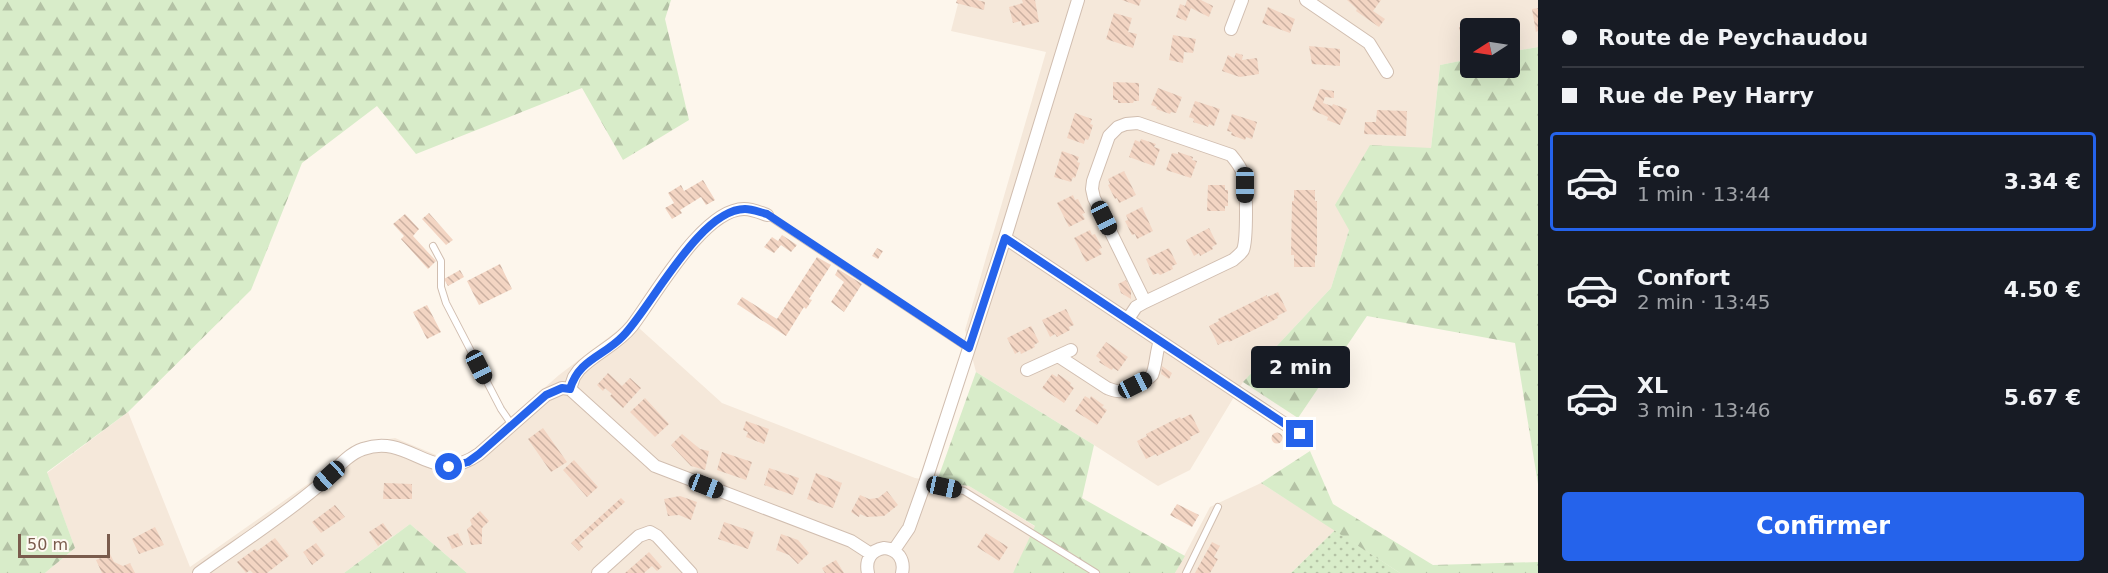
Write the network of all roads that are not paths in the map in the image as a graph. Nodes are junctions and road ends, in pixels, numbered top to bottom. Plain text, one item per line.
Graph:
1 (1078, 0) edge
2 (1242, 0) edge
3 (1306, 0) edge
4 (1231, 29) dead end
5 (1387, 72) dead end
6 (767, 214) joint
7 (1005, 238) junction
8 (433, 246) dead end
9 (1145, 302) junction
10 (1128, 320) junction
11 (1160, 341) junction
12 (969, 348) junction
13 (1071, 350) dead end
14 (1058, 356) junction
15 (1027, 370) dead end
16 (570, 389) junction
17 (513, 425) junction
18 (1300, 434) dead end
19 (925, 483) junction
20 (1218, 507) dead end
21 (894, 550) junction
22 (871, 554) junction
23 (199, 573) edge
24 (598, 573) edge
25 (691, 573) edge
26 (867, 573) edge
27 (902, 573) edge
28 (1096, 573) edge
29 (1186, 573) edge

1 - 7 street
2 - 4 street
3 - 5 street
6 - 12 lane
6 - 16 street
7 - 10 street
7 - 12 street
8 - 17 lane
9 - 9 street
9 - 10 street
10 - 11 street
11 - 14 street
11 - 18 street
12 - 19 street
13 - 14 street
14 - 15 street
16 - 17 street
16 - 22 street
17 - 23 street
19 - 21 street
19 - 28 lane
20 - 29 lane
21 - 22 street
21 - 27 street
22 - 26 street
24 - 25 street

